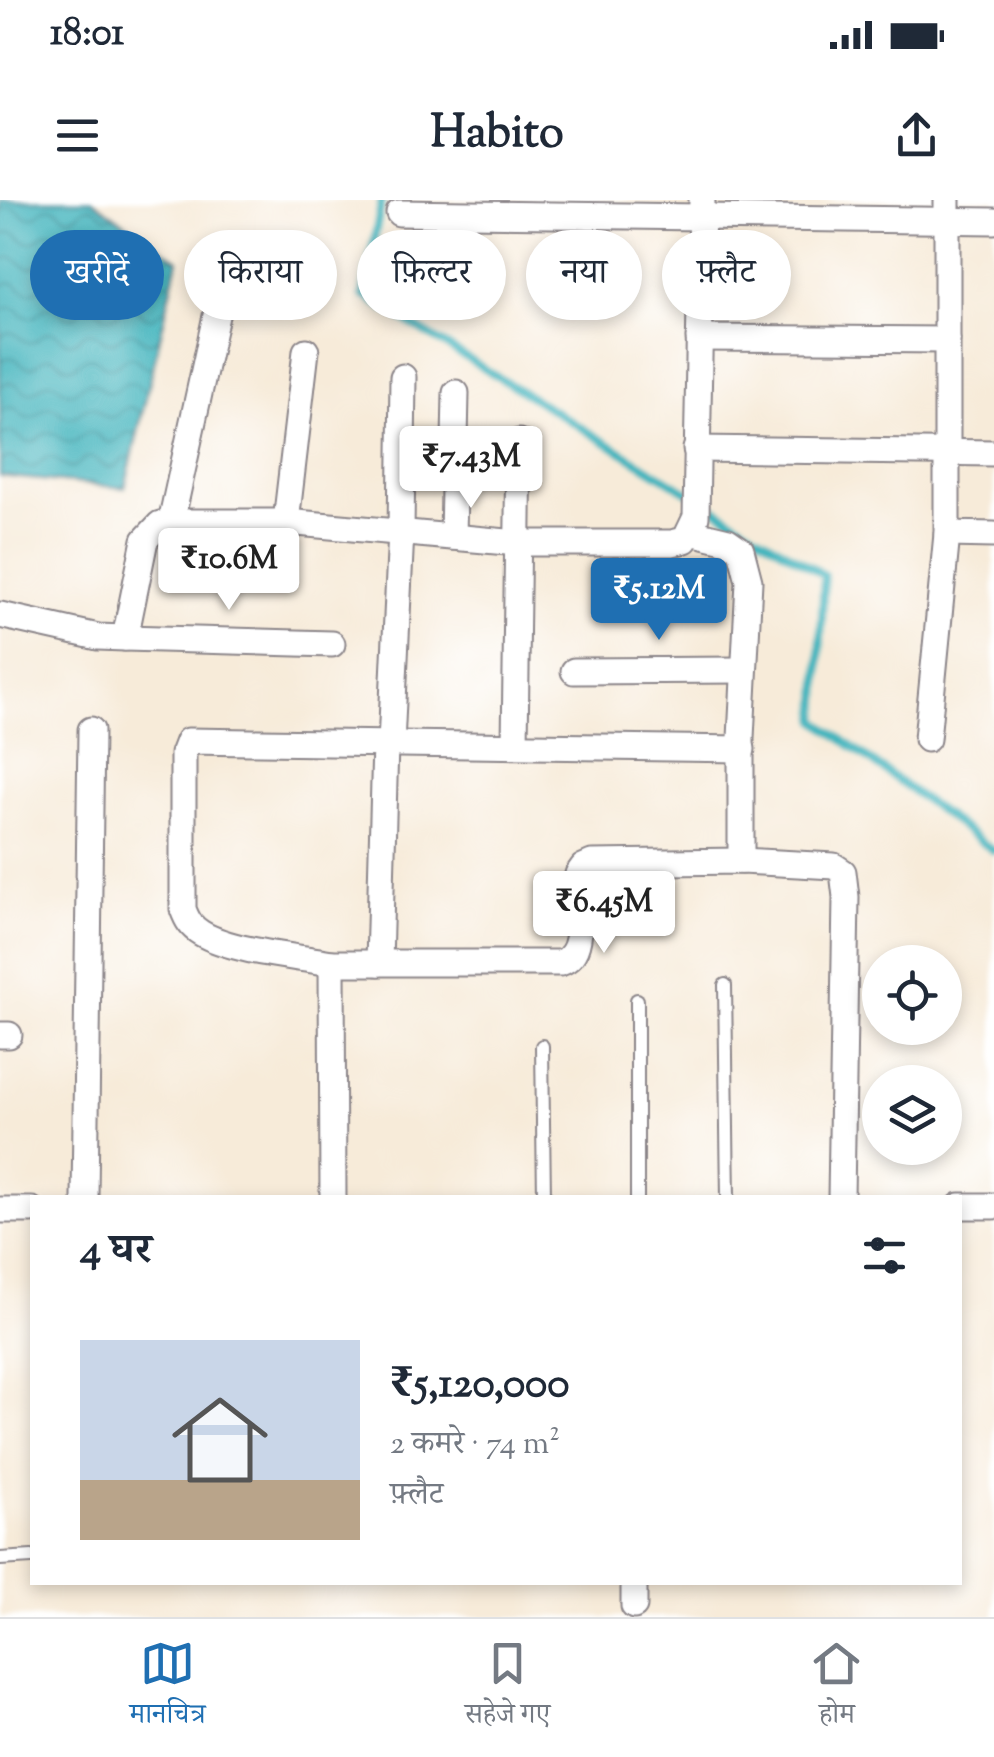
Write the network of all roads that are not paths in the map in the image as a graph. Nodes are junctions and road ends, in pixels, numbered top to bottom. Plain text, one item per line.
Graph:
1 (702, 208) edge
2 (947, 210) edge
3 (399, 213) dead end
4 (994, 221) edge
5 (215, 320) edge
6 (699, 338) junction
7 (947, 340) junction
8 (306, 351) dead end
9 (403, 377) dead end
10 (456, 393) dead end
11 (519, 442) dead end
12 (947, 452) junction
13 (994, 453) edge
14 (696, 458) junction
15 (171, 522) junction
16 (286, 522) junction
17 (694, 525) junction
18 (400, 531) junction
19 (947, 534) junction
20 (994, 535) edge
21 (454, 537) junction
22 (518, 543) junction
23 (0, 615) edge
24 (125, 638) junction
25 (332, 644) dead end
26 (574, 670) dead end
27 (744, 670) junction
28 (91, 730) dead end
29 (927, 739) dead end
30 (388, 744) junction
31 (515, 746) junction
32 (742, 750) junction
33 (741, 861) junction
34 (332, 963) junction
35 (378, 963) junction
36 (724, 985) dead end
37 (637, 1000) dead end
38 (542, 1046) dead end
39 (84, 1195) edge
40 (333, 1195) edge
41 (544, 1195) edge
42 (638, 1195) edge
43 (728, 1195) edge
44 (842, 1195) edge
45 (962, 1206) edge
46 (994, 1206) edge
47 (0, 1210) edge
48 (30, 1210) edge
49 (30, 1558) edge
50 (0, 1560) edge

1 - 2 street
1 - 3 street
1 - 6 street
2 - 4 street
2 - 7 street
5 - 15 street
6 - 7 street
6 - 14 street
7 - 12 street
8 - 16 street
9 - 18 street
10 - 21 street
11 - 22 street
12 - 13 street
12 - 14 street
12 - 19 street
14 - 17 street
15 - 16 street
15 - 24 street
16 - 18 street
17 - 22 street
17 - 27 street
18 - 21 street
18 - 30 street
19 - 20 street
19 - 29 street
21 - 22 street
22 - 31 street
23 - 24 street
24 - 25 street
26 - 27 street
27 - 32 street
28 - 39 street
30 - 31 street
30 - 34 street
30 - 35 street
31 - 32 street
32 - 33 street
33 - 35 street
33 - 44 street
34 - 35 street
34 - 40 street
36 - 43 lane
37 - 42 lane
38 - 41 lane
45 - 46 street
47 - 48 street
49 - 50 lane

